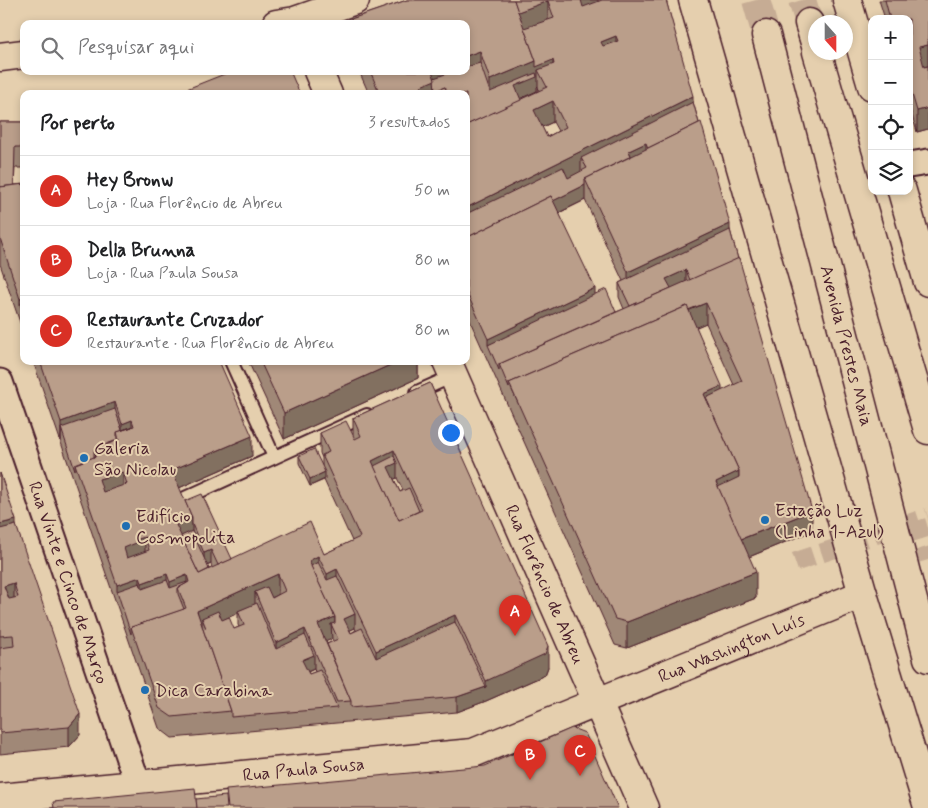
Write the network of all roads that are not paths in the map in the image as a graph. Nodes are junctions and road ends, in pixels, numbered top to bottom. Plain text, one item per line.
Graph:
1 (355, 0) edge
2 (847, 0) edge
3 (697, 4) edge
4 (301, 17) edge
5 (766, 35) tunnel mouth
6 (20, 54) edge
7 (0, 57) edge
8 (819, 60) edge
9 (868, 72) edge
10 (320, 75) edge
11 (326, 90) edge
12 (928, 162) edge
13 (913, 164) edge
14 (903, 195) edge
15 (928, 282) edge
16 (233, 365) edge
17 (450, 368) edge
18 (0, 382) edge
19 (403, 399) edge
20 (377, 410) edge
21 (928, 430) edge
22 (274, 457) junction
23 (183, 499) edge
24 (863, 594) junction
25 (928, 658) edge
26 (598, 703) junction
27 (138, 785) junction
28 (0, 798) edge
29 (928, 807) edge
30 (644, 808) edge

1 - 4 main road
2 - 9 main road
3 - 24 main road
5 - 25 main road, Avenida Prestes Maia
6 - 7 main road
8 - 21 main road
10 - 11 main road
12 - 13 street
14 - 15 main road
16 - 22 lane
17 - 19 lane
17 - 26 main road, Rua Florêncio de Abreu
18 - 27 street, Rua Vinte e Cinco de Março
20 - 22 lane
22 - 23 lane
24 - 26 main road, Rua Washington Luís
24 - 29 main road
26 - 27 main road, Rua Paula Sousa
26 - 30 main road, Rua Florêncio de Abreu
27 - 28 main road, Rua Paula Sousa

